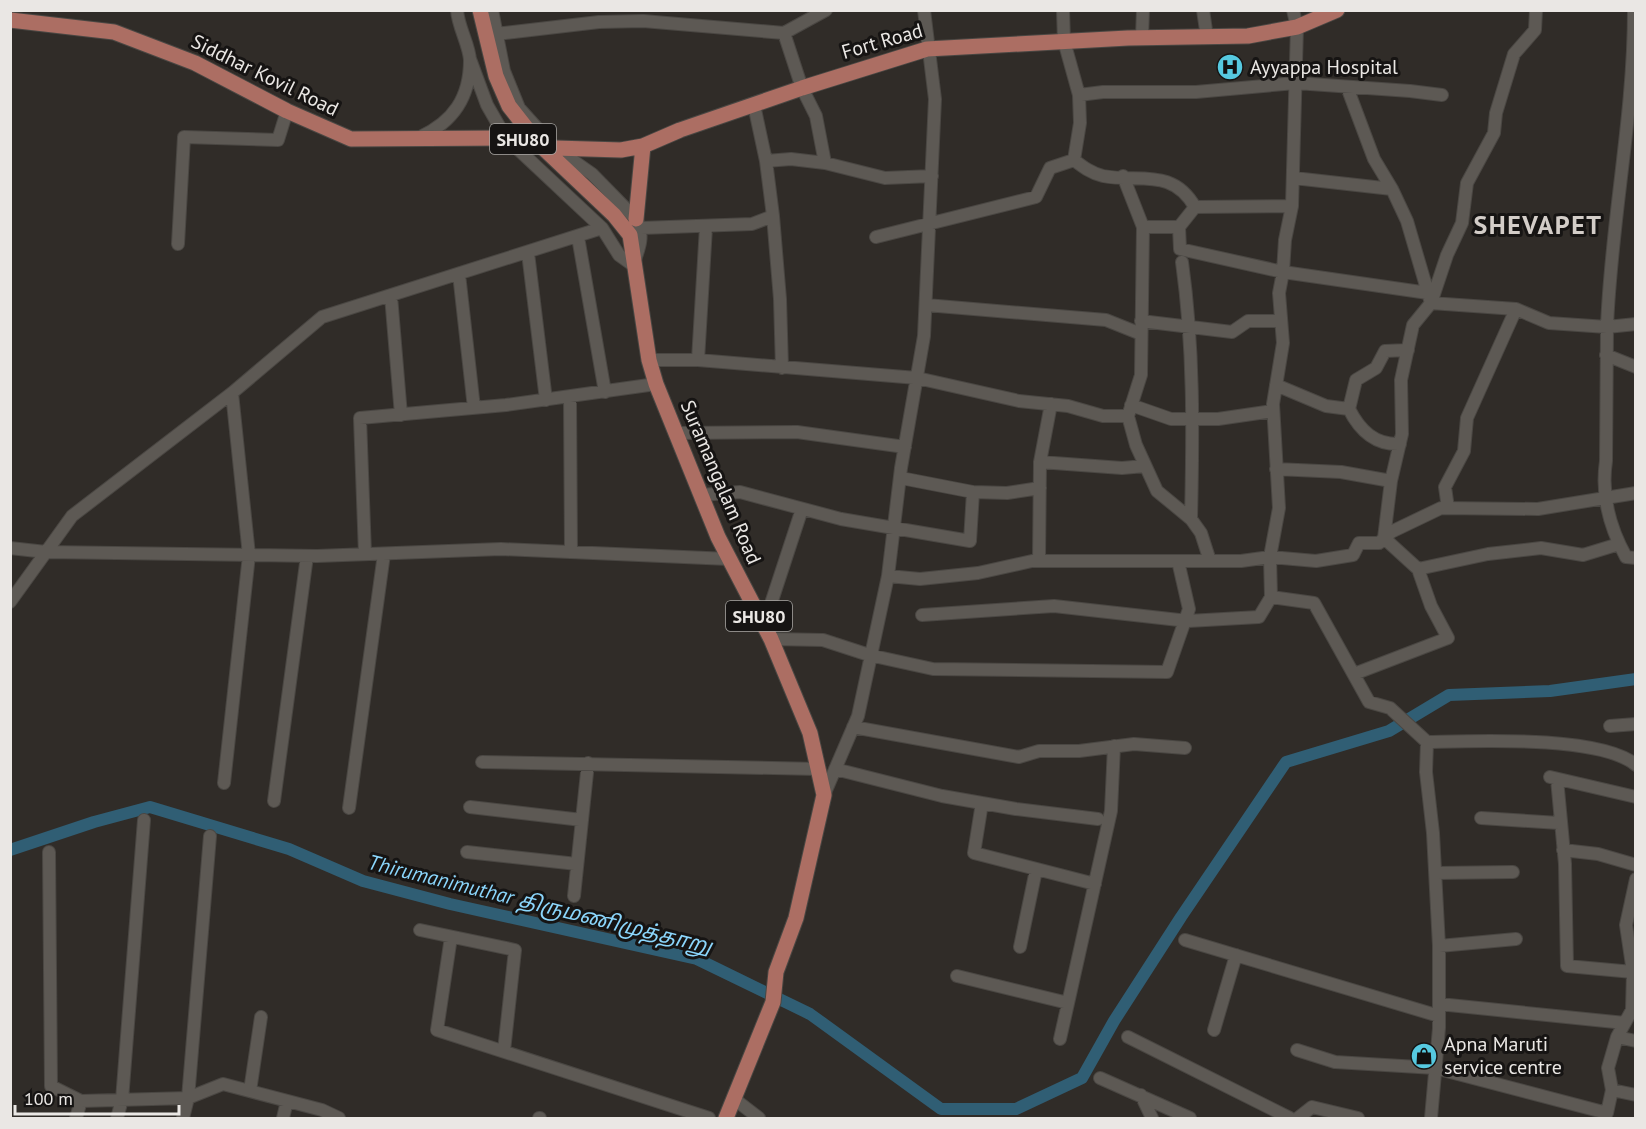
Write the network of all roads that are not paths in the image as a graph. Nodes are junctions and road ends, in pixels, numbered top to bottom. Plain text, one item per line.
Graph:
1 (457, 10) edge
2 (471, 10) edge
3 (480, 10) edge
4 (492, 10) edge
5 (826, 10) edge
6 (924, 10) edge
7 (1063, 10) edge
8 (1143, 10) edge
9 (1203, 10) edge
10 (1293, 10) edge
11 (1337, 10) edge
12 (1536, 10) edge
13 (1633, 11) edge
14 (10, 20) edge
15 (1297, 27) junction
16 (784, 33) junction
17 (496, 34) junction
18 (1207, 37) junction
19 (1142, 38) junction
20 (1064, 41) junction
21 (927, 48) junction
22 (470, 59) junction
23 (1296, 83) junction
24 (1347, 87) junction
25 (802, 88) junction
26 (1078, 95) junction
27 (1442, 96) dead end
28 (754, 105) junction
29 (287, 111) junction
30 (420, 137) junction
31 (506, 138) junction
32 (643, 146) junction
33 (555, 148) junction
34 (1074, 160) junction
35 (766, 161) junction
36 (825, 163) junction
37 (932, 176) junction
38 (1124, 176) junction
39 (1294, 178) junction
40 (1392, 189) junction
41 (1293, 206) junction
42 (1195, 207) junction
43 (773, 216) junction
44 (928, 223) junction
45 (1143, 226) junction
46 (1179, 226) junction
47 (706, 227) junction
48 (602, 228) junction
49 (632, 231) junction
50 (578, 237) junction
51 (876, 237) dead end
52 (178, 244) dead end
53 (528, 253) junction
54 (1182, 262) dead end
55 (633, 265) junction
56 (1283, 272) junction
57 (459, 274) junction
58 (391, 296) junction
59 (1429, 298) junction
60 (926, 305) junction
61 (1516, 309) junction
62 (1141, 321) junction
63 (1281, 321) junction
64 (1635, 324) edge
65 (1190, 325) junction
66 (1607, 327) junction
67 (1141, 334) junction
68 (1408, 350) junction
69 (1606, 355) junction
70 (649, 360) junction
71 (698, 360) junction
72 (1635, 367) edge
73 (782, 368) junction
74 (917, 378) junction
75 (656, 384) junction
76 (1276, 385) junction
77 (605, 392) junction
78 (232, 393) junction
79 (570, 397) junction
80 (546, 400) junction
81 (1051, 404) junction
82 (474, 408) junction
83 (1349, 409) junction
84 (1129, 411) junction
85 (1273, 411) junction
86 (401, 415) junction
87 (1194, 419) junction
88 (677, 432) junction
89 (1400, 444) junction
90 (905, 447) junction
91 (1040, 462) junction
92 (1145, 466) junction
93 (1276, 469) junction
94 (901, 477) junction
95 (1391, 481) junction
96 (1040, 488) junction
97 (973, 492) junction
98 (1635, 493) edge
99 (701, 495) junction
100 (1607, 499) junction
101 (1448, 507) junction
102 (802, 510) junction
103 (1191, 519) junction
104 (895, 528) junction
105 (1384, 538) junction
106 (1619, 544) junction
107 (10, 548) edge
108 (46, 552) junction
109 (571, 552) junction
110 (384, 554) junction
111 (249, 555) junction
112 (366, 555) junction
113 (307, 556) junction
114 (1270, 557) junction
115 (1635, 558) edge
116 (729, 559) junction
117 (1039, 561) junction
118 (1178, 561) junction
119 (1210, 561) junction
120 (1418, 569) junction
121 (888, 576) junction
122 (1271, 597) junction
123 (10, 602) edge
124 (922, 615) dead end
125 (1185, 621) junction
126 (767, 632) junction
127 (869, 655) junction
128 (1354, 675) junction
129 (1635, 724) edge
130 (1610, 726) dead end
131 (853, 727) junction
132 (1427, 741) junction
133 (1114, 746) junction
134 (1185, 748) dead end
135 (482, 762) dead end
136 (588, 763) junction
137 (1635, 765) edge
138 (818, 769) junction
139 (835, 769) junction
140 (224, 783) dead end
141 (824, 795) junction
142 (1635, 797) edge
143 (274, 801) dead end
144 (982, 803) junction
145 (470, 807) dead end
146 (349, 808) dead end
147 (1481, 818) dead end
148 (1098, 819) dead end
149 (144, 820) dead end
150 (582, 820) junction
151 (1559, 823) junction
152 (210, 836) dead end
153 (1563, 850) junction
154 (49, 852) dead end
155 (467, 852) dead end
156 (577, 864) junction
157 (1635, 865) edge
158 (1036, 870) junction
159 (1513, 872) dead end
160 (1436, 873) junction
161 (1095, 884) junction
162 (1635, 887) edge
163 (574, 896) dead end
164 (420, 930) dead end
165 (1631, 930) edge
166 (451, 936) junction
167 (1516, 939) dead end
168 (1185, 940) dead end
169 (1439, 946) junction
170 (1020, 947) dead end
171 (1236, 955) junction
172 (1633, 972) junction
173 (957, 976) dead end
174 (1068, 1003) junction
175 (1439, 1010) junction
176 (261, 1017) dead end
177 (1625, 1023) junction
178 (1214, 1030) dead end
179 (1128, 1037) dead end
180 (1617, 1037) junction
181 (1060, 1039) dead end
182 (1635, 1041) edge
183 (1297, 1050) dead end
184 (504, 1052) junction
185 (1435, 1068) junction
186 (1100, 1078) dead end
187 (1612, 1090) junction
188 (250, 1091) junction
189 (1141, 1095) junction
190 (1635, 1095) edge
191 (188, 1098) junction
192 (733, 1098) junction
193 (122, 1100) junction
194 (81, 1101) junction
195 (287, 1101) junction
196 (76, 1119) edge
197 (117, 1119) edge
198 (183, 1119) edge
199 (283, 1119) edge
200 (339, 1119) edge
201 (709, 1119) edge
202 (726, 1119) edge
203 (759, 1119) edge
204 (1152, 1119) edge
205 (1190, 1119) edge
206 (1290, 1119) edge
207 (1298, 1119) edge
208 (1358, 1119) edge
209 (1431, 1119) edge

1 - 22 street
2 - 49 main road, SHU80
3 - 49 main road, SHU80
4 - 17 street
5 - 16 street
6 - 21 street
7 - 20 street
8 - 19 street
9 - 18 street
10 - 15 street
11 - 15 main road, Fort Road
12 - 59 street
13 - 66 street
14 - 29 main road, Siddhar Kovil Road
15 - 18 main road, Fort Road
15 - 23 street
16 - 17 street
16 - 25 street
17 - 33 street
18 - 19 main road, Fort Road
19 - 20 main road, Fort Road
20 - 21 main road, Fort Road
20 - 26 street
21 - 25 main road, Fort Road
21 - 37 street
22 - 30 street
22 - 31 street
23 - 24 street
23 - 26 street
23 - 39 street
24 - 27 street
24 - 40 street
25 - 28 main road, Fort Road
25 - 36 street
26 - 34 street
28 - 32 main road, Fort Road
28 - 35 street
29 - 30 main road, Siddhar Kovil Road
29 - 52 street
30 - 31 main road, Siddhar Kovil Road
31 - 48 street
32 - 33 main road, Fort Road
32 - 49 main road
33 - 49 street
34 - 38 street
34 - 44 street
35 - 36 street
35 - 43 street
36 - 37 street
37 - 44 street
38 - 42 street
38 - 45 street
39 - 40 street
39 - 41 street
40 - 59 street
41 - 42 street
41 - 56 street
42 - 46 street
43 - 47 street
43 - 73 street
44 - 51 street
44 - 60 street
45 - 46 street
45 - 62 street
46 - 56 street
47 - 49 street
47 - 71 street
48 - 50 street
48 - 55 street
49 - 55 main road, SHU80
49 - 55 street
50 - 53 street
50 - 77 street
53 - 57 street
53 - 80 street
54 - 65 street
55 - 70 main road, Suramangalam Road / SHU80
56 - 59 street
56 - 63 street
57 - 58 street
57 - 82 street
58 - 78 street
58 - 86 street
59 - 61 street
59 - 68 street
60 - 67 street
60 - 74 street
61 - 66 street
61 - 101 street
62 - 65 street
62 - 67 street
63 - 65 street
63 - 76 street
64 - 66 street
65 - 87 street
66 - 69 street
67 - 84 street
68 - 83 street
68 - 89 street
69 - 72 street
69 - 100 street
70 - 71 street
70 - 75 main road, Suramangalam Road / SHU80
71 - 73 street
73 - 74 street
74 - 81 street
74 - 90 street
75 - 77 street
75 - 88 main road, Suramangalam Road / SHU80
76 - 83 street
76 - 85 street
77 - 79 street
78 - 108 street
78 - 111 street
79 - 80 street
79 - 109 street
80 - 82 street
81 - 84 street
81 - 91 street
82 - 86 street
83 - 89 street
84 - 87 street
84 - 92 street
85 - 87 street
85 - 93 street
86 - 112 street
87 - 103 street
88 - 90 street
88 - 99 main road, Suramangalam Road / SHU80
89 - 95 street
90 - 94 street
91 - 92 street
91 - 96 street
92 - 103 street
93 - 95 street
93 - 114 street
94 - 97 street
94 - 104 street
95 - 105 street
96 - 97 street
96 - 117 street
97 - 104 street
98 - 100 street
99 - 102 street
99 - 116 main road, Suramangalam Road / SHU80
100 - 101 street
100 - 106 street
101 - 105 street
102 - 104 street
102 - 126 street
103 - 119 street
104 - 121 street
105 - 114 street
105 - 120 street
106 - 115 street
106 - 120 street
107 - 108 street
108 - 111 street
108 - 123 street
109 - 110 street
109 - 116 street
110 - 112 street
110 - 146 street
111 - 113 street
111 - 140 street
112 - 113 street
113 - 143 street
114 - 119 street
114 - 122 street
116 - 126 main road, Suramangalam Road / SHU80
117 - 118 street
117 - 121 street
118 - 119 street
118 - 125 street
120 - 128 street
121 - 127 street
122 - 125 street
122 - 128 street
124 - 125 street
125 - 127 street
126 - 127 street
126 - 138 main road, Suramangalam Road / SHU80
127 - 131 street
128 - 132 street
129 - 130 street
131 - 133 street
131 - 139 street
132 - 137 street
132 - 160 street
133 - 134 street
133 - 161 street
135 - 136 street
136 - 138 street
136 - 150 street
138 - 141 main road, Suramangalam Road / SHU80
139 - 141 street
139 - 144 street
141 - 192 main road, Suramangalam Road / SHU80
142 - 151 street
144 - 148 street
144 - 158 street
145 - 150 street
147 - 151 street
149 - 193 street
150 - 156 street
151 - 153 street
152 - 191 street
153 - 157 street
153 - 172 street
154 - 194 street
155 - 156 street
156 - 163 street
158 - 161 street
158 - 170 street
159 - 160 street
160 - 169 street
161 - 174 street
162 - 165 street
164 - 166 street
165 - 172 street
166 - 184 street
166 - 184 street
167 - 169 street
168 - 171 street
169 - 175 street
171 - 175 street
171 - 178 street
172 - 177 street
173 - 174 street
174 - 181 street
175 - 177 street
175 - 185 street
176 - 188 street
177 - 180 street
179 - 206 street
180 - 182 street
180 - 187 street
183 - 185 street
184 - 201 street
185 - 187 street
185 - 209 street
186 - 189 street
187 - 190 street
188 - 191 street
188 - 195 street
189 - 204 street
189 - 205 street
191 - 193 street
191 - 198 street
192 - 202 main road, Suramangalam Road / SHU80
192 - 203 street
193 - 194 street
193 - 197 street
194 - 196 street
195 - 199 street
195 - 200 street
207 - 208 street

